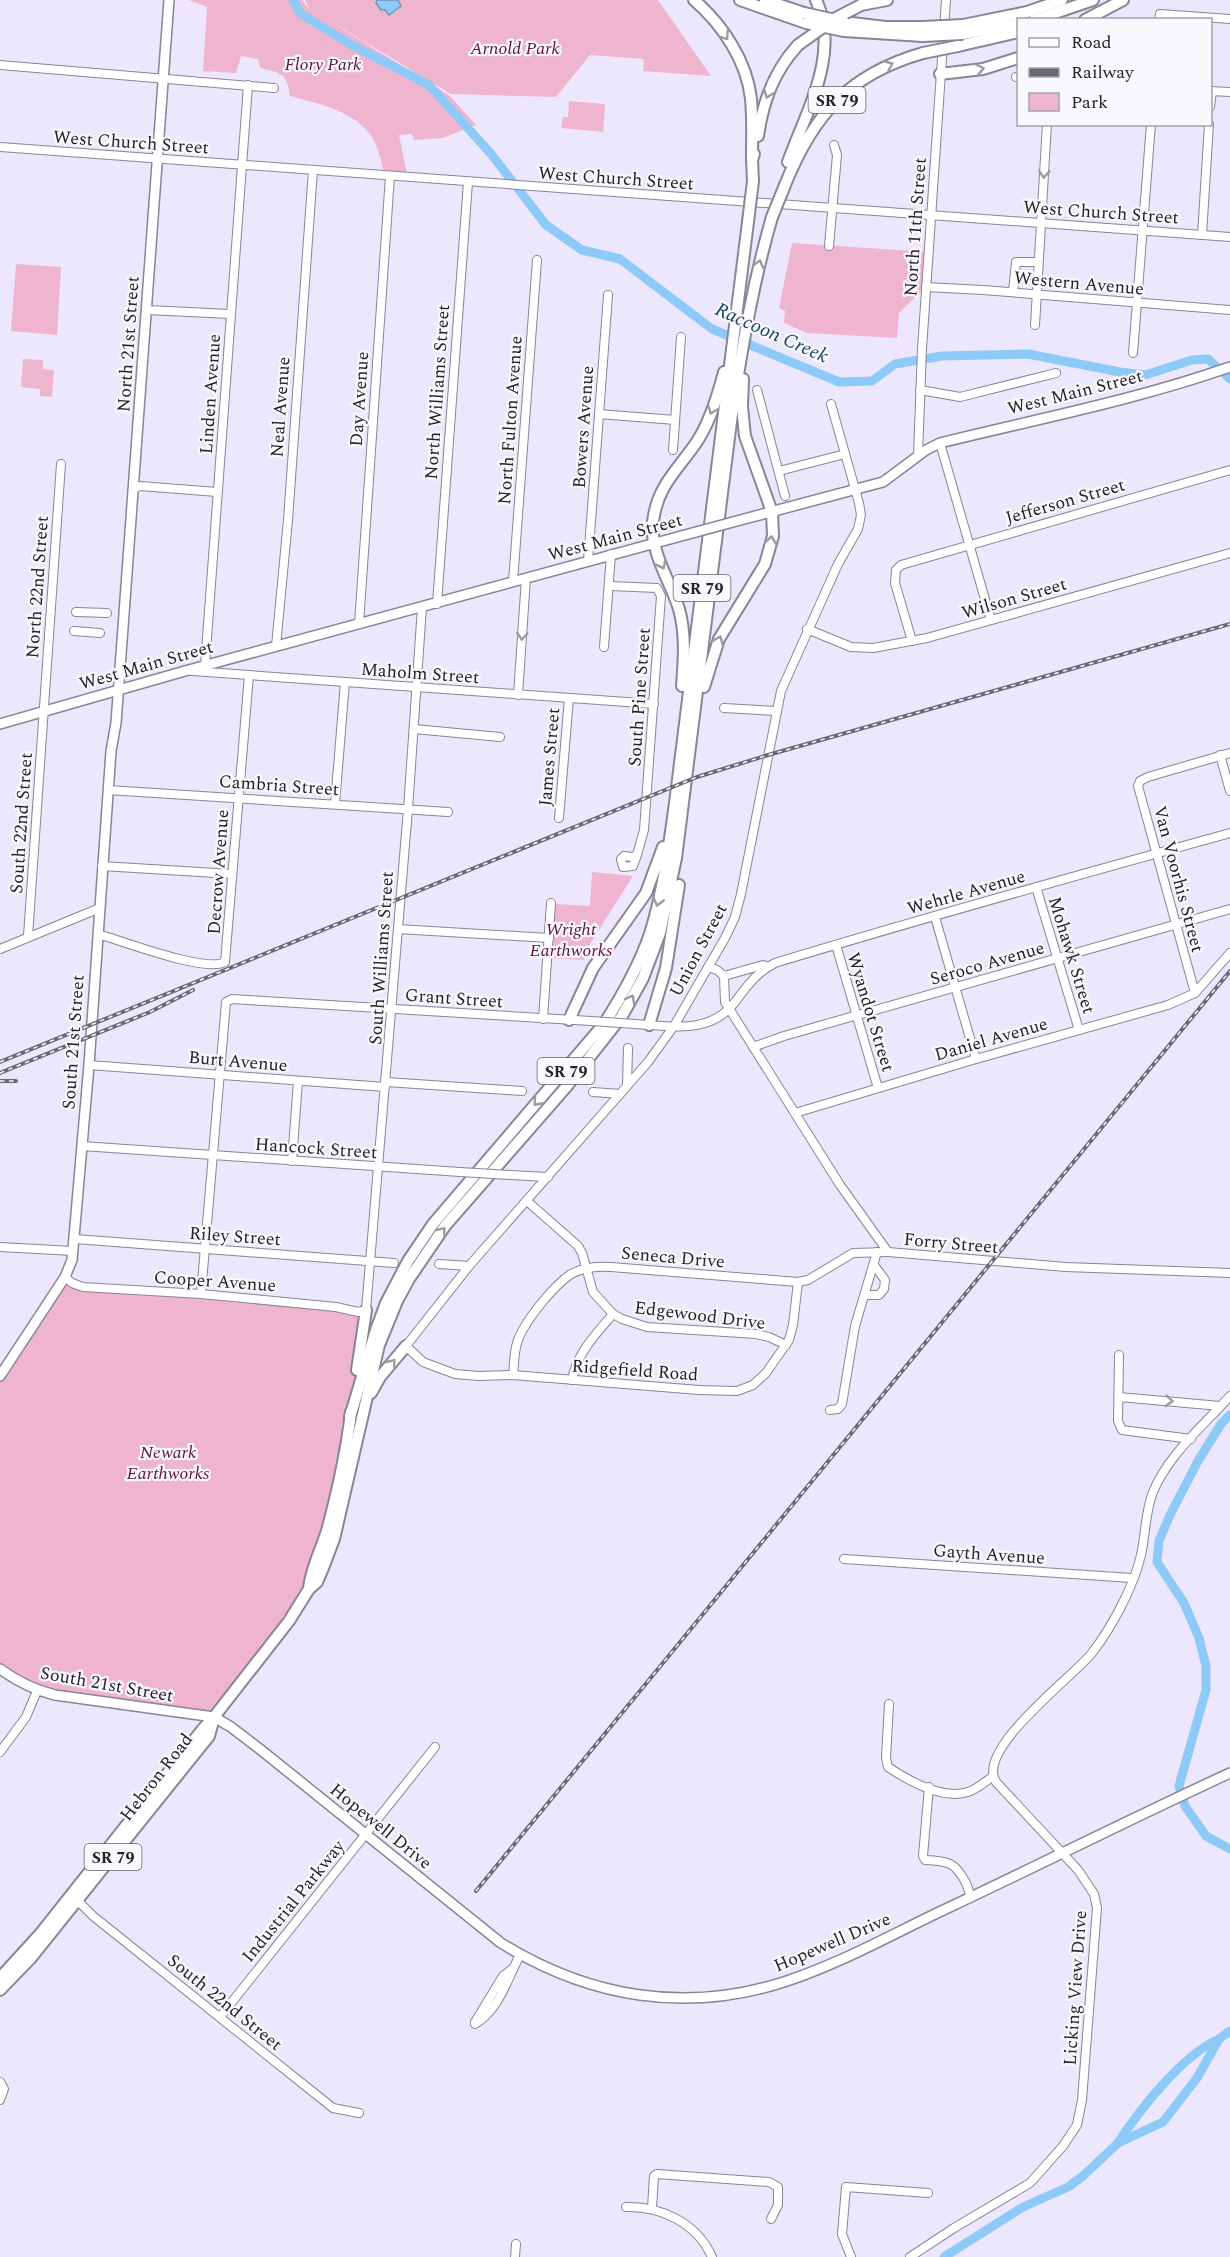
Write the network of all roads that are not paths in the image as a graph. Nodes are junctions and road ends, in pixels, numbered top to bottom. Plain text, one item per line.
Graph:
1 (169, 0) edge
2 (694, 0) edge
3 (740, 0) edge
4 (765, 0) edge
5 (816, 0) edge
6 (887, 0) edge
7 (946, 0) edge
8 (1062, 0) edge
9 (1094, 0) edge
10 (1124, 0) edge
11 (1160, 17) edge
12 (805, 18) junction
13 (1040, 18) edge
14 (1063, 18) edge
15 (1089, 18) edge
16 (1195, 18) edge
17 (1212, 18) edge
18 (1230, 19) edge
19 (1017, 24) edge
20 (963, 29) junction
21 (1017, 32) edge
22 (1017, 58) edge
23 (0, 65) edge
24 (940, 74) junction
25 (164, 77) junction
26 (248, 85) junction
27 (274, 88) dead end
28 (1212, 91) edge
29 (1230, 92) edge
30 (1047, 126) edge
31 (1151, 126) edge
32 (1209, 126) edge
33 (834, 145) dead end
34 (0, 147) edge
35 (158, 158) junction
36 (752, 160) junction
37 (242, 165) junction
38 (312, 170) junction
39 (390, 176) junction
40 (468, 182) junction
41 (782, 185) junction
42 (833, 208) junction
43 (931, 215) junction
44 (1041, 223) junction
45 (1142, 230) junction
46 (1202, 235) junction
47 (1230, 237) edge
48 (829, 246) dead end
49 (537, 260) dead end
50 (1037, 262) junction
51 (926, 287) junction
52 (1013, 292) junction
53 (1036, 294) junction
54 (608, 295) dead end
55 (1136, 303) junction
56 (147, 310) junction
57 (1230, 310) edge
58 (230, 314) junction
59 (1035, 325) dead end
60 (681, 337) dead end
61 (1133, 353) dead end
62 (737, 357) junction
63 (1230, 367) edge
64 (1056, 373) dead end
65 (757, 390) dead end
66 (920, 390) junction
67 (831, 404) dead end
68 (599, 414) junction
69 (675, 420) junction
70 (940, 443) junction
71 (673, 450) dead end
72 (844, 454) junction
73 (918, 455) junction
74 (61, 464) dead end
75 (1230, 470) edge
76 (779, 471) junction
77 (133, 489) junction
78 (855, 490) junction
79 (218, 492) junction
80 (785, 496) dead end
81 (772, 512) junction
82 (653, 543) junction
83 (969, 544) junction
84 (1230, 553) edge
85 (611, 554) junction
86 (588, 561) junction
87 (526, 578) junction
88 (513, 582) junction
89 (610, 586) junction
90 (437, 604) junction
91 (422, 608) junction
92 (76, 612) dead end
93 (107, 613) dead end
94 (991, 620) junction
95 (359, 624) junction
96 (807, 629) junction
97 (74, 631) dead end
98 (100, 633) dead end
99 (912, 641) junction
100 (276, 646) junction
101 (604, 647) dead end
102 (205, 665) junction
103 (185, 670) junction
104 (249, 675) junction
105 (345, 682) junction
106 (417, 687) junction
107 (118, 690) junction
108 (518, 695) junction
109 (569, 698) junction
110 (654, 704) junction
111 (724, 708) dead end
112 (44, 711) junction
113 (777, 711) junction
114 (695, 715) junction
115 (684, 721) junction
116 (0, 724) edge
117 (414, 729) junction
118 (500, 737) dead end
119 (1230, 753) edge
120 (1220, 755) junction
121 (108, 790) junction
122 (1230, 790) edge
123 (238, 798) junction
124 (675, 803) junction
125 (335, 804) junction
126 (408, 808) junction
127 (448, 812) dead end
128 (559, 818) dead end
129 (1230, 833) edge
130 (679, 839) junction
131 (1156, 853) junction
132 (637, 855) dead end
133 (102, 866) junction
134 (232, 874) junction
135 (1036, 887) junction
136 (551, 903) dead end
137 (100, 908) junction
138 (1230, 909) edge
139 (935, 917) junction
140 (1177, 925) junction
141 (398, 929) junction
142 (98, 934) junction
143 (28, 936) junction
144 (549, 938) junction
145 (836, 945) junction
146 (0, 949) edge
147 (1230, 953) edge
148 (1056, 959) junction
149 (768, 966) junction
150 (708, 967) junction
151 (724, 976) junction
152 (956, 988) junction
153 (1195, 993) junction
154 (391, 1008) junction
155 (730, 1009) junction
156 (857, 1016) junction
157 (543, 1019) junction
158 (570, 1020) junction
159 (649, 1025) junction
160 (674, 1026) junction
161 (1079, 1030) junction
162 (753, 1047) junction
163 (628, 1048) dead end
164 (976, 1059) junction
165 (89, 1065) junction
166 (219, 1075) junction
167 (298, 1081) junction
168 (386, 1085) junction
169 (627, 1086) junction
170 (878, 1088) junction
171 (522, 1091) dead end
172 (592, 1092) dead end
173 (620, 1094) junction
174 (795, 1113) junction
175 (82, 1146) junction
176 (213, 1156) junction
177 (292, 1161) junction
178 (379, 1167) junction
179 (548, 1177) junction
180 (527, 1201) junction
181 (75, 1239) junction
182 (0, 1246) edge
183 (204, 1248) junction
184 (73, 1251) junction
185 (877, 1252) junction
186 (888, 1252) junction
187 (371, 1262) junction
188 (394, 1263) dead end
189 (440, 1264) dead end
190 (874, 1265) junction
191 (469, 1266) junction
192 (586, 1269) junction
193 (1230, 1273) edge
194 (65, 1277) junction
195 (798, 1281) junction
196 (201, 1294) junction
197 (866, 1295) junction
198 (366, 1311) junction
199 (613, 1314) junction
200 (786, 1345) junction
201 (406, 1346) junction
202 (1119, 1355) dead end
203 (513, 1375) junction
204 (0, 1376) edge
205 (572, 1380) junction
206 (1230, 1396) edge
207 (1119, 1397) junction
208 (1220, 1406) junction
209 (830, 1410) dead end
210 (356, 1418) junction
211 (1191, 1439) junction
212 (844, 1559) dead end
213 (1132, 1578) junction
214 (0, 1669) edge
215 (37, 1691) junction
216 (889, 1704) dead end
217 (214, 1717) junction
218 (435, 1747) dead end
219 (0, 1752) edge
220 (1230, 1773) edge
221 (992, 1777) junction
222 (929, 1787) junction
223 (366, 1833) junction
224 (1062, 1854) junction
225 (970, 1898) junction
226 (73, 1899) junction
227 (520, 1955) junction
228 (512, 1970) junction
229 (0, 1977) edge
230 (0, 1990) edge
231 (220, 2017) junction
232 (0, 2082) edge
233 (0, 2100) edge
234 (359, 2113) dead end
235 (928, 2193) dead end
236 (626, 2206) dead end
237 (652, 2208) junction
238 (771, 2219) dead end
239 (516, 2244) dead end
240 (515, 2257) edge
241 (712, 2257) edge
242 (851, 2257) edge
243 (910, 2257) edge

1 - 25 main road, North 21st Street
2 -> 36 highway
3 - 12 highway
4 - 12 highway
5 - 41 highway
6 -> 36 highway, bridge
7 - 24 street, North 11th Street
8 - 20 highway
9 - 13 highway
9 - 14 highway
10 - 15 highway
11 - 16 street
12 - 20 highway, bridge
17 - 18 street
19 - 20 highway
41 -> 21 highway, SR 79, bridge
24 -> 22 highway
23 - 25 street
24 - 43 street, North 11th Street
25 - 26 street
25 - 35 main road, North 21st Street
26 - 27 street
26 - 37 street, Linden Avenue
28 - 29 street
30 -> 44 street
31 - 45 street
32 - 46 street
33 - 42 street
34 - 35 street, West Church Street
35 - 37 street, West Church Street
35 - 56 main road, North 21st Street
36 - 62 highway, bridge
37 - 38 street, West Church Street
37 - 58 street, Linden Avenue
38 - 39 street, West Church Street
38 - 100 street, Neal Avenue
39 - 40 street, West Church Street
39 - 95 street, Day Avenue
40 - 42 street, West Church Street
40 - 90 street, North Williams Street
62 -> 41 highway, SR 79, bridge
42 - 43 street, West Church Street
42 - 48 street
43 - 44 street, West Church Street
43 - 51 street, North 11th Street
44 - 45 street, West Church Street
44 - 50 street
45 - 46 street, West Church Street
45 - 55 street
46 - 47 street, West Church Street
49 - 88 street, North Fulton Avenue
50 - 52 street
50 - 53 street
51 - 52 street, Western Avenue
51 - 66 street, North 11th Street
52 - 53 street, Western Avenue
53 - 55 street, Western Avenue
53 - 59 street
54 - 68 street, Bowers Avenue
55 - 57 street, Western Avenue
55 - 61 street
56 - 58 street
56 - 77 main road, North 21st Street
58 - 79 street, Linden Avenue
60 - 69 street
62 - 81 highway
62 -> 82 highway
62 - 114 highway, SR 79
62 - 115 highway, SR 79
63 - 70 main road, West Main Street
64 - 66 street
65 - 76 street
66 - 73 street, North 11th Street
67 - 72 street, Union Street
68 - 69 street
68 - 86 street, Bowers Avenue
69 - 71 street
70 - 73 main road, West Main Street
70 - 83 street
72 - 76 street
72 - 78 street, Union Street
73 - 78 main road, West Main Street
74 - 112 street, North 22nd Street
75 - 83 street, Jefferson Street
76 - 80 street
77 - 79 street
77 - 107 main road, North 21st Street
78 - 81 main road, West Main Street
78 - 96 street, Union Street
79 - 102 street, Linden Avenue
81 - 82 main road, West Main Street, bridge
114 -> 81 highway
82 - 85 main road, West Main Street
82 -> 115 highway
83 - 94 street
83 - 99 street, Jefferson Street
84 - 94 street, Wilson Street
85 - 86 main road, West Main Street
85 - 89 street
86 - 87 main road, West Main Street
87 - 88 main road, West Main Street
87 -> 108 street
88 - 90 main road, West Main Street
89 - 101 street
89 - 110 street, South Pine Street
90 - 91 main road, West Main Street
91 - 95 main road, West Main Street
91 - 106 street, South Williams Street
92 - 93 street
94 - 99 street, Wilson Street
95 - 100 main road, West Main Street
96 - 99 street, Wilson Street
96 - 113 street, Union Street
97 - 98 street
100 - 102 main road, West Main Street
102 - 103 main road, West Main Street
103 - 104 street, Maholm Street
103 - 107 main road, West Main Street
104 - 105 street, Maholm Street
104 - 123 street, Decrow Avenue
105 - 106 street, Maholm Street
105 - 125 street
106 - 108 street, Maholm Street
106 - 117 street, South Williams Street
107 - 112 main road, West Main Street
107 - 121 main road, South 21st Street
108 - 109 street, Maholm Street
109 - 110 street, Maholm Street
109 - 128 street, James Street
110 - 132 street, South Pine Street
111 - 113 street
112 - 116 main road, West Main Street
112 - 143 street, South 22nd Street
113 - 150 street, Union Street
114 - 130 highway, SR 79
115 - 124 highway, SR 79
117 - 118 street
117 - 126 street, South Williams Street
119 - 120 street
120 - 122 street
120 - 131 street, Van Voorhis Street
121 - 123 street, Cambria Street
121 - 133 main road, South 21st Street
123 - 125 street, Cambria Street
123 - 134 street, Decrow Avenue
124 - 158 highway
124 -> 210 highway, SR 79
125 - 126 street, Cambria Street
126 - 127 street, Cambria Street
126 - 141 street, South Williams Street
129 - 131 street, Wehrle Avenue
130 - 159 highway
210 -> 130 highway, SR 79
131 - 135 street, Wehrle Avenue
131 - 140 street, Van Voorhis Street
133 - 134 street
133 - 137 main road, South 21st Street
134 - 142 street, Decrow Avenue
135 - 139 street, Wehrle Avenue
135 - 148 street, Mohawk Street
136 - 144 street
137 - 142 main road, South 21st Street
137 - 143 street
138 - 140 street, Seroco Avenue
139 - 145 street, Wehrle Avenue
139 - 152 street
140 - 148 street, Seroco Avenue
140 - 153 street, Van Voorhis Street
141 - 144 street
141 - 154 street, South Williams Street
142 - 165 main road, South 21st Street
143 - 146 street
144 - 157 street
145 - 149 street, Wehrle Avenue
145 - 156 street, Wyandot Street
147 - 153 street
148 - 152 street, Seroco Avenue
148 - 161 street, Mohawk Street
149 - 151 street
149 - 155 street, Wehrle Avenue
150 - 151 street
150 - 160 street, Union Street
151 - 155 street
152 - 156 street, Seroco Avenue
152 - 164 street
153 - 161 street, Daniel Avenue
154 - 157 street, Grant Street
154 - 166 street, Grant Street
154 - 168 street, South Williams Street
155 - 160 street, Wehrle Avenue
155 - 162 street, Forry Street
156 - 162 street, Seroco Avenue
156 - 170 street, Wyandot Street
157 - 158 street, Grant Street
158 - 159 street, Grant Street, bridge
159 - 160 street, Grant Street
160 - 169 street, Union Street
161 - 164 street, Daniel Avenue
162 - 174 street, Forry Street
163 - 169 street
164 - 170 street, Daniel Avenue
165 - 166 street, Burt Avenue
165 - 175 main road, South 21st Street
166 - 167 street, Burt Avenue
166 - 176 street
167 - 168 street, Burt Avenue
167 - 177 street
168 - 171 street, Burt Avenue
168 - 178 street, South Williams Street
169 - 173 street, Union Street
170 - 174 street, Daniel Avenue
172 - 173 street
173 - 179 street, Union Street
174 - 186 street, Forry Street
175 - 176 street, Hancock Street
175 - 181 main road, South 21st Street
176 - 177 street, Hancock Street
176 - 183 street
177 - 178 street, Hancock Street
178 - 179 street, Hancock Street, bridge
178 - 187 street, South Williams Street
179 - 180 street, Union Street
180 - 191 street, Union Street
180 - 192 street, Edgewood Drive
181 - 183 street, Riley Street
181 - 184 main road, South 21st Street
182 - 184 street
183 - 187 street, Riley Street
183 - 196 street
184 - 194 main road, South 21st Street
185 - 186 street, Seneca Drive
185 - 190 street
185 - 195 street, Seneca Drive
186 - 193 street, Forry Street
187 - 188 street, Riley Street
187 - 198 street, South Williams Street
189 - 191 street
190 - 197 street
190 - 197 street
191 - 201 street, Union Street
192 - 195 street, Seneca Drive
192 - 199 street, Edgewood Drive
192 - 203 street, Seneca Drive
194 - 196 street, Cooper Avenue
194 - 204 main road, South 21st Street
195 - 200 street, Ridgefield Road
196 - 198 street, Cooper Avenue
197 - 209 street
198 - 210 highway
199 - 200 street, Edgewood Drive
199 - 205 street
200 - 205 street, Ridgefield Road
201 - 203 street, Ridgefield Road
210 -> 201 highway
202 - 207 street
203 - 205 street, Ridgefield Road
206 - 208 street
207 -> 208 street
207 - 211 street
208 - 211 street
210 - 217 highway, Hebron Road / SR 79
211 - 213 street
212 - 213 street, Gayth Avenue
213 - 221 street
214 - 215 main road, South 21st Street
215 - 217 main road, South 21st Street
215 - 219 street
216 - 222 street
217 - 223 main road, Hopewell Drive
217 - 226 highway, Hebron Road / SR 79
217 - 226 highway, Hebron Road / SR 79
218 - 223 street, Industrial Parkway
220 - 224 main road, Hopewell Drive
221 - 222 street
221 - 224 street, Licking View Drive
222 - 225 street
223 - 227 main road, Hopewell Drive
223 - 231 street, Industrial Parkway
224 - 225 main road, Hopewell Drive
224 - 243 street, Licking View Drive
225 - 227 main road, Hopewell Drive
226 - 229 highway, Hebron Road / SR 79
226 - 230 highway, Hebron Road / SR 79
226 - 231 street, South 22nd Street
227 - 228 street
228 - 228 street
231 - 234 street, South 22nd Street
232 - 233 street
235 - 242 street
236 - 237 street
237 - 238 street
237 - 241 street
239 - 240 street

